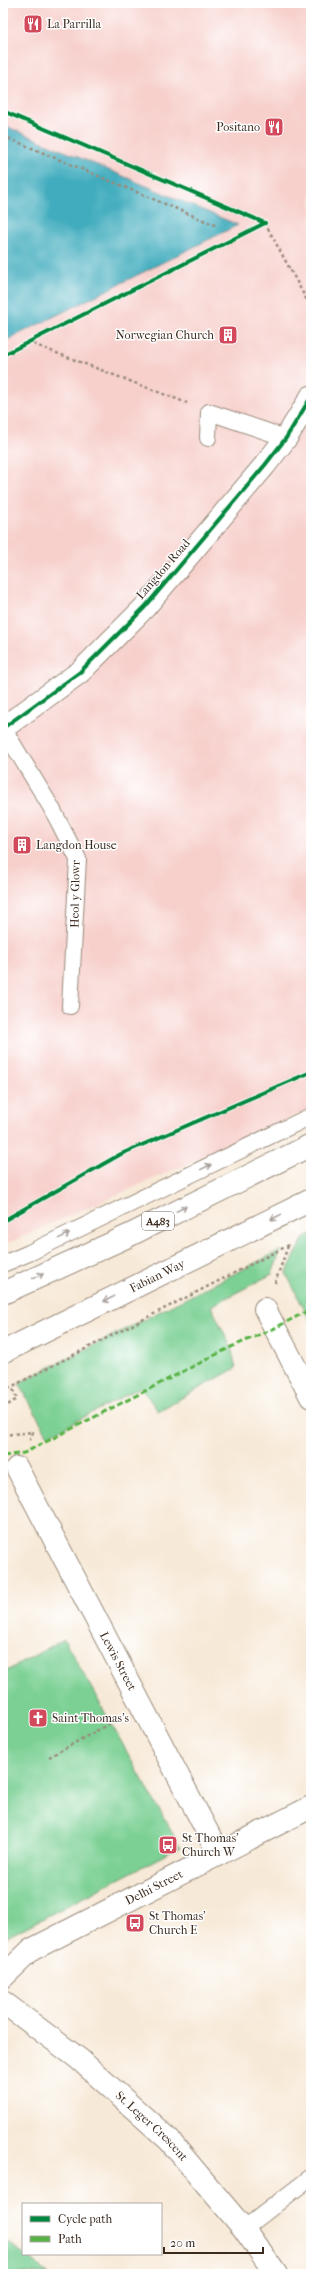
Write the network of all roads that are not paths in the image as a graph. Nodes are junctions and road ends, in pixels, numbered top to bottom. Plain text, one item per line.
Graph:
1 (311, 397) edge
2 (208, 438) dead end
3 (286, 438) junction
4 (3, 728) edge
5 (70, 1006) dead end
6 (311, 1116) edge
7 (311, 1145) edge
8 (311, 1200) edge
9 (3, 1264) edge
10 (3, 1293) edge
11 (265, 1308) road end
12 (39, 1333) junction
13 (3, 1344) edge
14 (3, 1352) edge
15 (311, 1397) edge
16 (17, 1468) dead end
17 (311, 1806) edge
18 (219, 1854) junction
19 (3, 1977) edge
20 (3, 2002) edge
21 (311, 2177) edge
22 (244, 2229) junction
23 (276, 2274) edge

1 - 3 main road, Langdon Road
2 - 3 lane
3 - 4 main road, Langdon Road
4 - 5 lane, Heol y Glowr
9 -> 6 lane
10 -> 7 main road, A483
8 -> 12 main road, Fabian Way
11 - 15 main road
12 - 13 main road
12 - 14 main road, Fabian Way
16 - 18 main road, Lewis Street
17 - 18 main road, Delhi Street
18 - 19 main road, Delhi Street
20 - 22 main road, St. Leger Crescent
21 - 22 lane
22 - 23 main road, St. Leger Crescent

